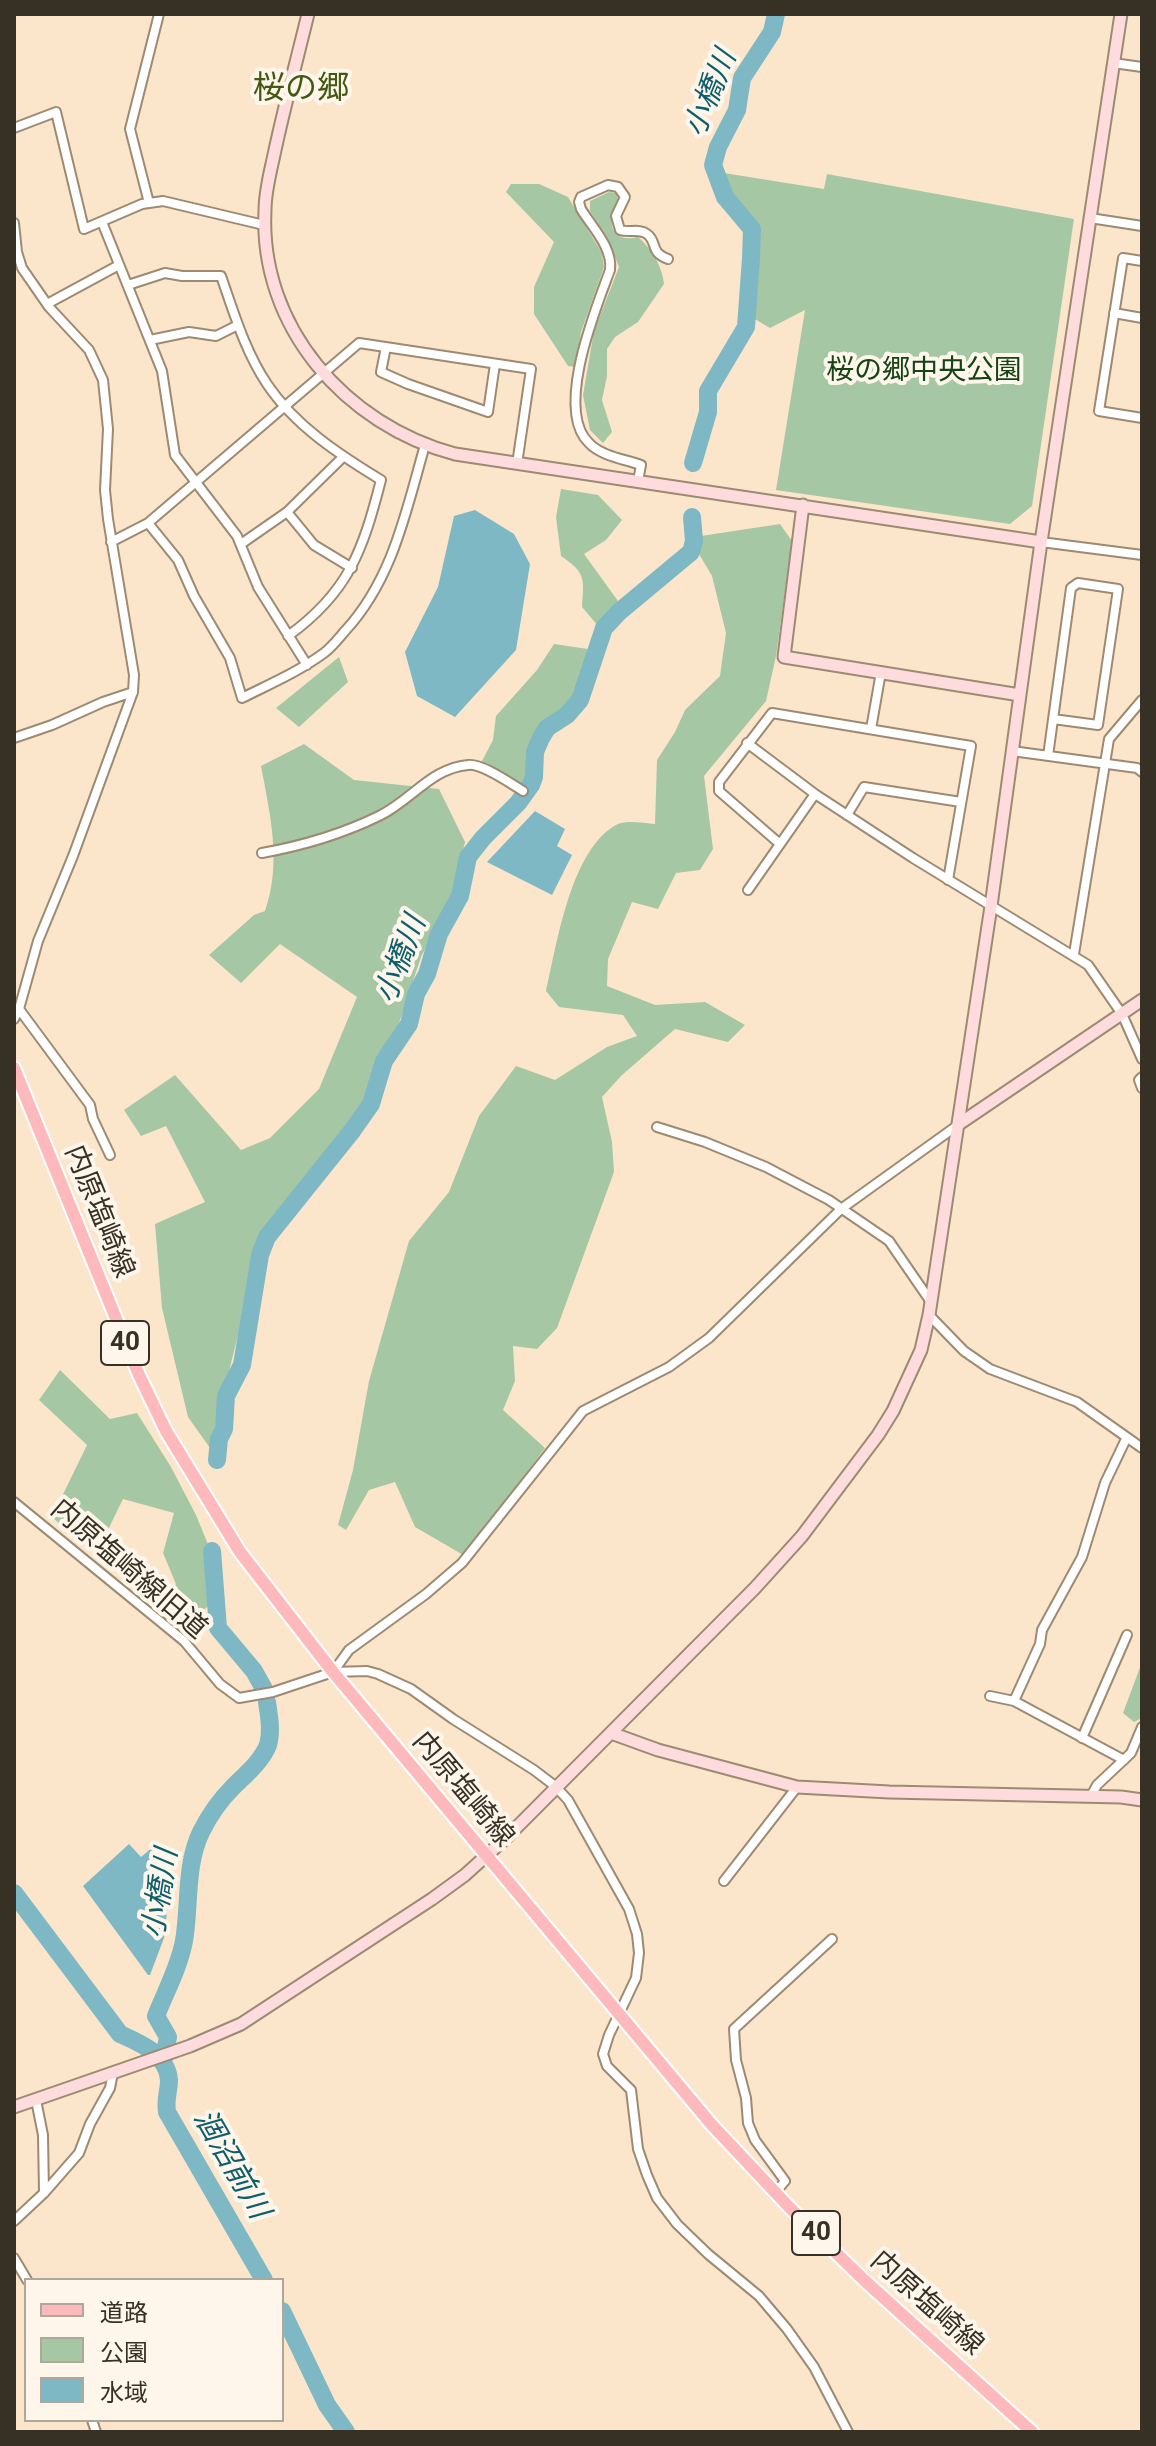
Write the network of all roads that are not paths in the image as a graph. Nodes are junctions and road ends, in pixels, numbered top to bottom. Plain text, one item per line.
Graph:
1 (159, 14) edge
2 (308, 14) edge
3 (1121, 14) edge
4 (1113, 63) junction
5 (1142, 67) edge
6 (14, 128) edge
7 (149, 203) junction
8 (1090, 218) junction
9 (102, 222) junction
10 (14, 223) edge
11 (264, 225) junction
12 (1142, 226) edge
13 (668, 259) dead end
14 (1142, 261) edge
15 (119, 265) junction
16 (128, 285) junction
17 (47, 304) junction
18 (1114, 313) junction
19 (1142, 318) edge
20 (238, 325) junction
21 (150, 340) junction
22 (386, 347) junction
23 (495, 364) junction
24 (323, 375) junction
25 (286, 406) junction
26 (1142, 418) edge
27 (425, 445) junction
28 (343, 457) junction
29 (517, 464) junction
30 (638, 481) junction
31 (195, 483) junction
32 (803, 505) junction
33 (287, 512) junction
34 (148, 523) junction
35 (111, 542) junction
36 (1041, 542) junction
37 (241, 544) junction
38 (1142, 555) edge
39 (352, 568) junction
40 (288, 636) junction
41 (307, 665) junction
42 (881, 672) junction
43 (133, 692) junction
44 (1020, 695) junction
45 (1142, 700) edge
46 (1053, 719) junction
47 (871, 729) junction
48 (14, 738) edge
49 (747, 743) junction
50 (1012, 751) junction
51 (1048, 756) junction
52 (1105, 764) junction
53 (1142, 772) edge
54 (523, 791) dead end
55 (815, 794) junction
56 (961, 802) junction
57 (847, 815) junction
58 (780, 844) junction
59 (262, 853) dead end
60 (948, 880) junction
61 (748, 890) dead end
62 (991, 906) junction
63 (1074, 954) junction
64 (1142, 1000) edge
65 (19, 1009) junction
66 (1122, 1014) junction
67 (14, 1019) edge
68 (1142, 1059) edge
69 (14, 1068) edge
70 (1142, 1077) edge
71 (1142, 1088) edge
72 (959, 1124) junction
73 (657, 1127) dead end
74 (110, 1155) dead end
75 (841, 1209) junction
76 (931, 1302) junction
77 (929, 1315) junction
78 (1126, 1439) junction
79 (1142, 1448) edge
80 (14, 1502) edge
81 (1127, 1635) dead end
82 (333, 1672) junction
83 (990, 1696) dead end
84 (1014, 1701) junction
85 (1142, 1727) edge
86 (611, 1733) junction
87 (1082, 1738) junction
88 (1124, 1760) junction
89 (555, 1786) junction
90 (797, 1787) junction
91 (1091, 1796) junction
92 (1142, 1800) edge
93 (486, 1856) junction
94 (724, 1881) dead end
95 (832, 1939) dead end
96 (619, 2014) junction
97 (117, 2072) junction
98 (36, 2100) junction
99 (14, 2107) edge
100 (44, 2193) junction
101 (775, 2193) junction
102 (14, 2221) edge
103 (14, 2258) edge
104 (26, 2278) edge
105 (848, 2432) edge
106 (1032, 2432) edge

1 - 7 street
2 - 11 street
3 - 4 street
4 - 5 street
4 - 8 street
6 - 9 street
7 - 9 street
7 - 11 street
8 - 12 street
8 - 36 street
9 - 15 street
10 - 17 street
11 - 24 street
13 - 30 street
14 - 18 street
15 - 16 street
15 - 17 street
16 - 20 street
16 - 21 street
17 - 35 street
18 - 19 street
18 - 26 street
20 - 21 street
20 - 25 street
21 - 31 street
22 - 23 street
22 - 23 street
22 - 24 street
23 - 29 street
24 - 25 street
24 - 27 street
25 - 28 street
25 - 31 street
27 - 29 street
27 - 41 street
28 - 33 street
28 - 39 street
29 - 30 street
30 - 32 street
31 - 34 street
31 - 37 street
32 - 36 street
32 - 42 street
33 - 37 street
33 - 39 street
34 - 35 street
34 - 41 street
35 - 43 street
36 - 38 street
36 - 44 street
37 - 40 street
39 - 40 street
40 - 41 street
42 - 44 street
42 - 47 street
43 - 48 street
43 - 65 street
44 - 50 street
45 - 52 street
46 - 46 street
46 - 51 street
47 - 49 street
47 - 56 street
49 - 55 street
49 - 58 street
50 - 51 street
50 - 62 street
51 - 52 street
52 - 53 street
52 - 63 street
54 - 59 street
55 - 57 street
55 - 58 street
56 - 57 street
56 - 60 street
57 - 60 street
58 - 61 street
60 - 62 street
62 - 63 street
62 - 72 street
63 - 66 street
64 - 66 street
65 - 67 street
65 - 74 street
66 - 68 street
66 - 72 street
69 - 82 main road, 内原塩崎線 / 40
70 - 71 street
72 - 75 street
72 - 76 street
73 - 75 street
75 - 76 street
75 - 82 street
76 - 77 street
77 - 78 street
77 - 86 street
78 - 79 street
78 - 84 street
80 - 82 street, 内原塩崎線旧道
81 - 87 street
82 - 89 street, 内原塩崎線旧道
82 - 93 main road, 内原塩崎線 / 40
83 - 84 street
84 - 87 street
85 - 88 street
86 - 89 street
86 - 90 street
87 - 88 street
88 - 91 street
89 - 93 street
89 - 96 street, 内原塩崎線旧道
90 - 91 street
90 - 94 street
91 - 92 street
93 - 96 main road, 内原塩崎線 / 40
93 - 97 street
95 - 101 street
96 - 101 main road, 内原塩崎線 / 40
96 - 105 street, 内原塩崎線旧道
97 - 98 street
97 - 100 street
98 - 99 street
98 - 100 street
100 - 102 street
101 - 106 main road, 内原塩崎線 / 40
103 - 104 street

